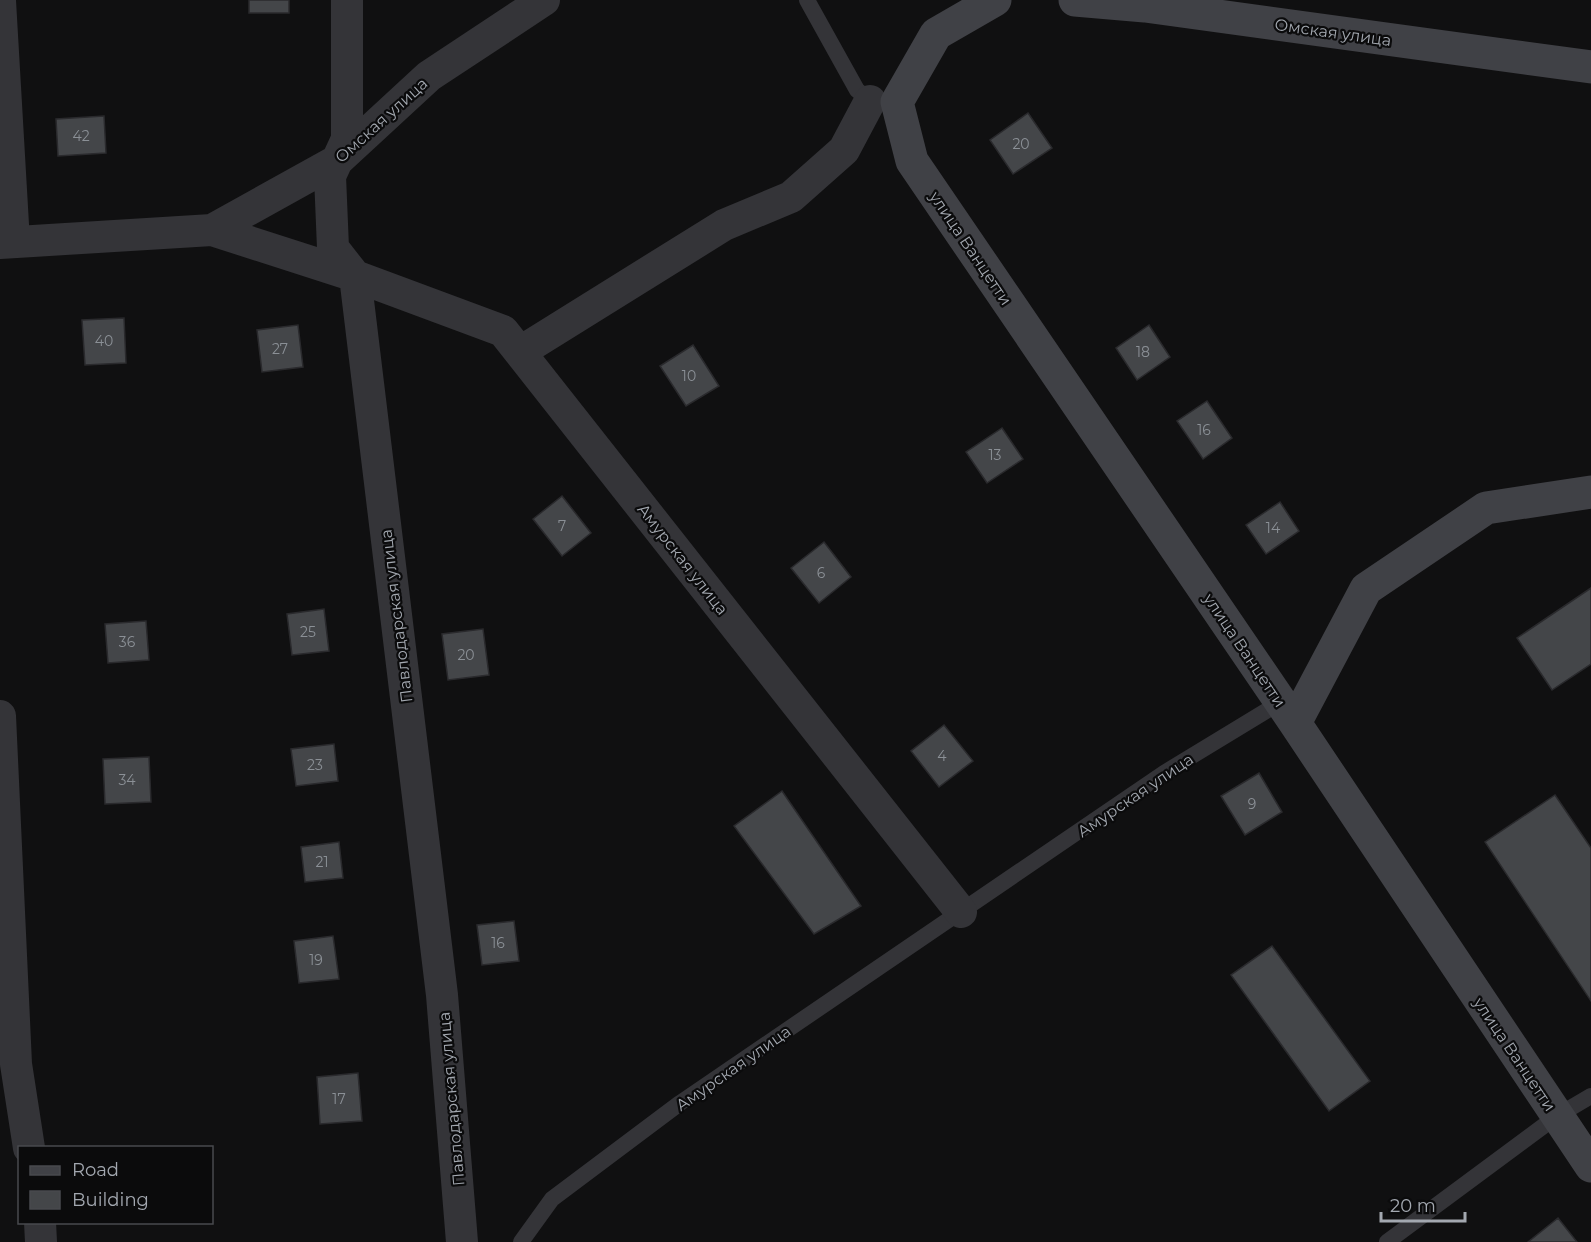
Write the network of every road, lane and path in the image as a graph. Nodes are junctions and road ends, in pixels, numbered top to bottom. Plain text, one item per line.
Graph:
1 (347, 0) edge
2 (544, 0) edge
3 (807, 0) edge
4 (995, 0) edge
5 (1075, 0) edge
6 (0, 1) edge
7 (1591, 68) edge
8 (870, 101) junction
9 (904, 132) junction
10 (338, 160) junction
11 (212, 230) junction
12 (7, 242) edge
13 (355, 276) junction
14 (520, 352) junction
15 (1591, 492) edge
16 (1288, 712) junction
17 (0, 716) edge
18 (961, 912) junction
19 (1591, 1096) edge
20 (1557, 1116) junction
21 (29, 1146) edge
22 (1591, 1166) edge
23 (40, 1224) edge
24 (41, 1242) edge
25 (462, 1242) edge
26 (522, 1242) edge
27 (1387, 1242) edge

1 - 10 street
2 - 10 street, Омская улица
3 - 8 lane
4 - 9 street
5 - 7 street, Омская улица
6 - 12 street
8 - 9 lane
8 - 14 street
9 - 16 street, улица Ванцетти
10 - 11 street, Омская улица
10 - 13 street
11 - 12 street
11 - 13 street, Амурская улица
13 - 14 street, Амурская улица
13 - 25 street, Павлодарская улица
14 - 18 street, Амурская улица
15 - 16 street
16 - 18 lane, Амурская улица
16 - 20 street, улица Ванцетти
17 - 21 street
18 - 26 lane, Амурская улица
19 - 20 lane
20 - 22 street, улица Ванцетти
20 - 27 lane
23 - 24 street

